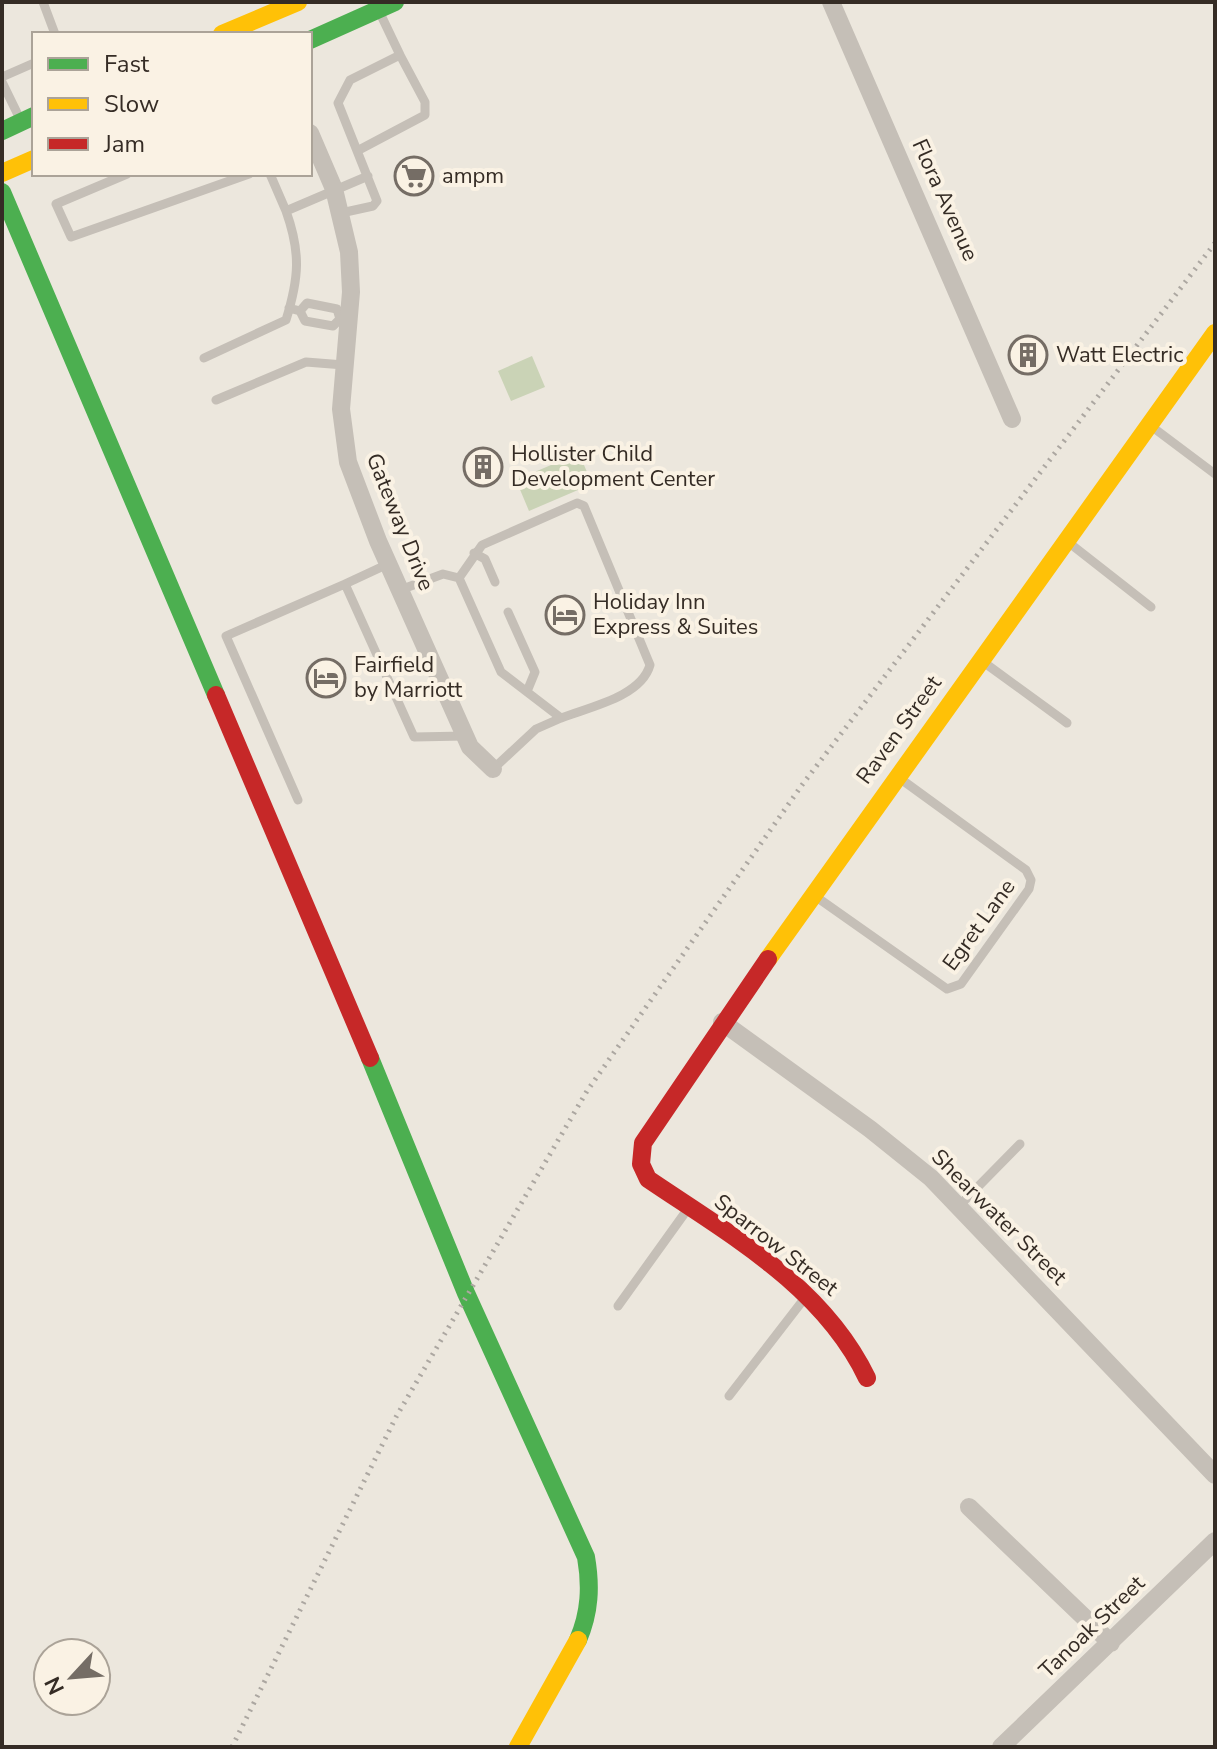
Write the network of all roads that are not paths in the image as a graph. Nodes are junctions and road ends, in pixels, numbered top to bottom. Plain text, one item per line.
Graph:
1 (43, 2) edge
2 (298, 2) edge
3 (831, 2) edge
4 (387, 6) edge
5 (266, 16) junction
6 (54, 32) edge
7 (227, 32) edge
8 (271, 32) edge
9 (312, 39) edge
10 (400, 55) junction
11 (32, 64) edge
12 (2, 79) edge
13 (28, 119) edge
14 (2, 131) edge
15 (312, 138) edge
16 (357, 151) junction
17 (32, 160) edge
18 (2, 173) edge
19 (122, 176) edge
20 (243, 176) edge
21 (271, 176) edge
22 (368, 176) junction
23 (334, 189) junction
24 (2, 192) edge
25 (286, 211) junction
26 (341, 213) junction
27 (289, 308) junction
28 (300, 311) junction
29 (345, 320) junction
30 (1215, 333) edge
31 (204, 358) dead end
32 (344, 365) junction
33 (216, 400) dead end
34 (1012, 419) dead end
35 (1149, 424) junction
36 (1215, 474) edge
37 (1065, 539) junction
38 (474, 553) junction
39 (388, 564) junction
40 (459, 578) junction
41 (495, 582) dead end
42 (345, 584) junction
43 (400, 590) junction
44 (1151, 607) dead end
45 (508, 612) dead end
46 (979, 659) junction
47 (528, 689) junction
48 (561, 718) junction
49 (1067, 723) dead end
50 (465, 736) junction
51 (493, 769) joint
52 (896, 776) junction
53 (298, 800) dead end
54 (812, 894) junction
55 (722, 1022) junction
56 (1020, 1144) dead end
57 (641, 1164) joint
58 (958, 1207) junction
59 (689, 1208) junction
60 (806, 1296) junction
61 (618, 1306) dead end
62 (867, 1378) dead end
63 (729, 1396) dead end
64 (1215, 1475) edge
65 (969, 1507) dead end
66 (1215, 1541) edge
67 (1111, 1643) junction
68 (518, 1747) edge
69 (1001, 1747) edge

1 - 6 lane
2 - 5 street
3 - 34 street, Flora Avenue
4 - 9 street
4 - 10 lane
5 - 7 street
5 - 8 street
10 - 16 lane
10 - 16 lane
11 - 12 lane
12 - 13 lane
13 - 14 street
15 - 23 street, Gateway Drive
16 - 22 lane
17 - 18 street
19 - 20 lane
21 - 25 lane
22 - 23 lane
22 - 26 lane
23 - 25 lane
23 - 26 street, Gateway Drive
24 - 68 street
25 - 27 lane
26 - 29 street, Gateway Drive
27 - 28 lane
27 - 31 lane
28 - 29 lane
28 - 29 lane
29 - 32 street, Gateway Drive
30 - 35 street, Raven Street
32 - 33 lane
32 - 39 street, Gateway Drive
35 - 36 lane
35 - 37 street, Raven Street
37 - 44 lane
37 - 46 street, Raven Street
38 - 40 lane
38 - 41 lane
38 - 48 lane
39 - 42 lane
39 - 43 street, Gateway Drive
40 - 43 lane
40 - 47 lane
42 - 50 lane
42 - 53 lane
43 - 50 street, Gateway Drive
45 - 47 lane
46 - 49 lane
46 - 52 street, Raven Street
47 - 48 lane
48 - 51 lane
50 - 51 street, Gateway Drive
52 - 54 street, Raven Street
52 - 54 lane, Egret Lane
54 - 55 street, Raven Street
55 - 57 street, Raven Street
55 - 58 street, Shearwater Street
56 - 58 lane
57 - 59 street, Sparrow Street
58 - 64 street, Shearwater Street
59 - 60 street, Sparrow Street
59 - 61 lane
60 - 62 street, Sparrow Street
60 - 63 lane
65 - 67 street
66 - 67 street, Tanoak Street
67 - 69 street, Tanoak Street

